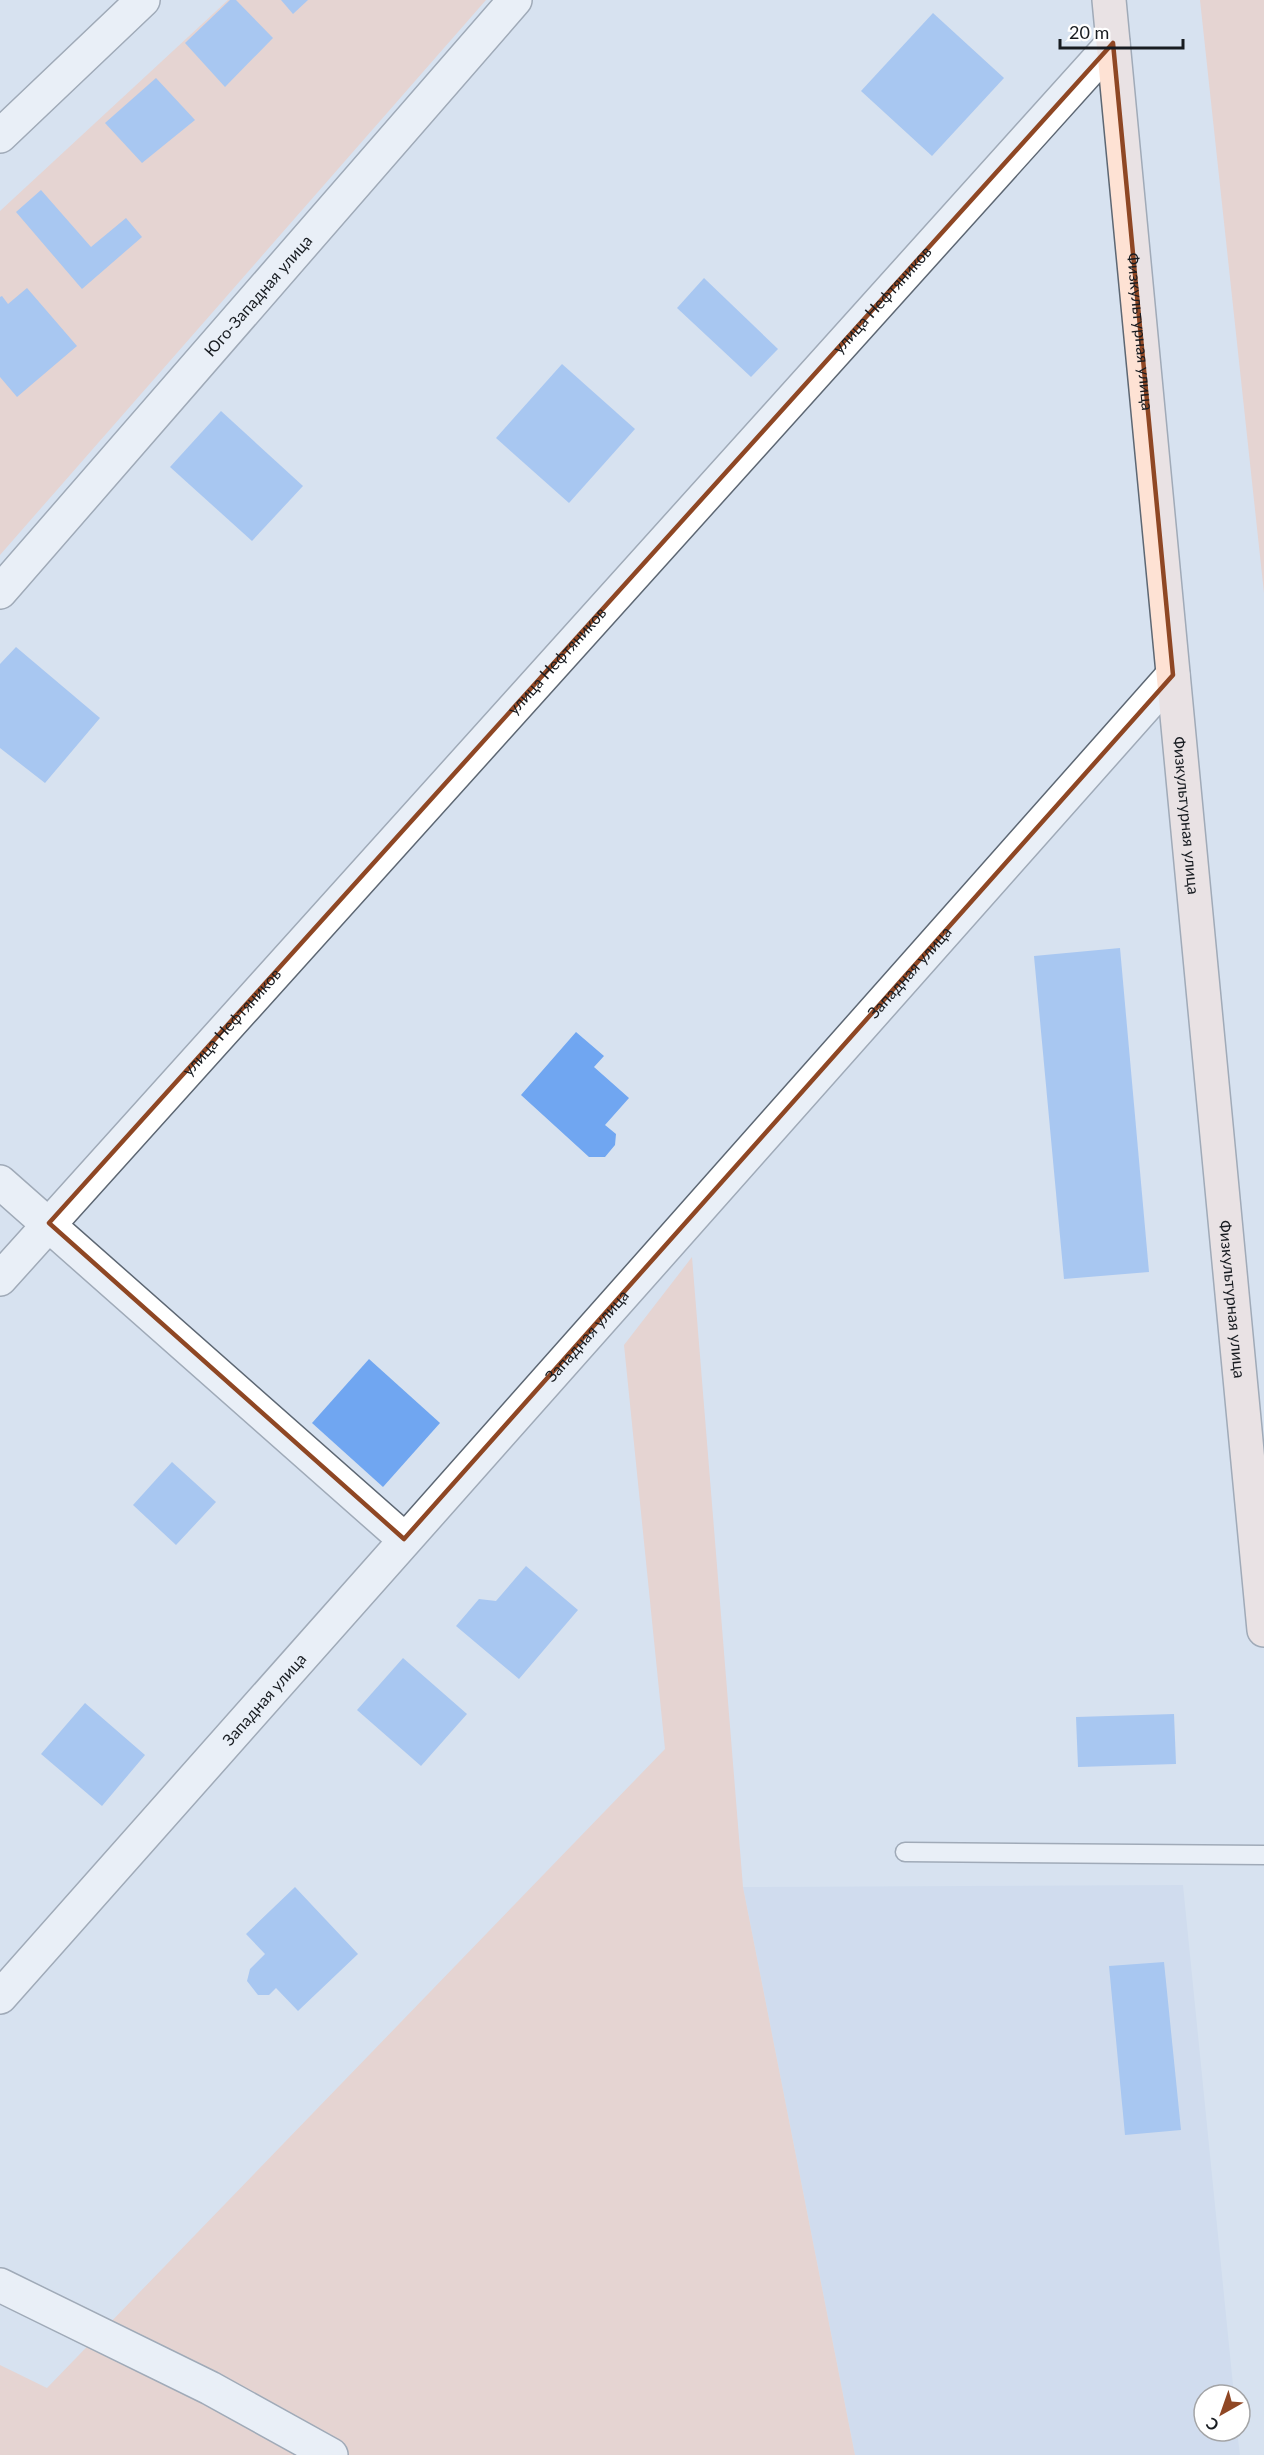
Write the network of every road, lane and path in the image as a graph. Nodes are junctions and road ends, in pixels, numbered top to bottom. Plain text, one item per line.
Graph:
1 (143, 0) edge
2 (515, 0) edge
3 (1109, 0) edge
4 (1113, 43) junction
5 (0, 136) edge
6 (0, 592) edge
7 (1173, 675) junction
8 (0, 1182) edge
9 (49, 1223) junction
10 (0, 1279) edge
11 (404, 1539) junction
12 (1264, 1630) edge
13 (905, 1852) dead end
14 (1264, 1855) edge
15 (0, 1997) edge
16 (0, 2285) edge
17 (331, 2455) edge

1 - 5 street
2 - 6 street, Юго-Западная улица
3 - 4 main road, Физкультурная улица
4 - 7 main road, Физкультурная улица
4 - 9 street, улица Нефтяников
7 - 11 street, Западная улица
7 - 12 main road, Физкультурная улица
8 - 9 street
9 - 10 street, улица Нефтяников
9 - 11 street
11 - 15 street, Западная улица
13 - 14 lane
16 - 17 street

